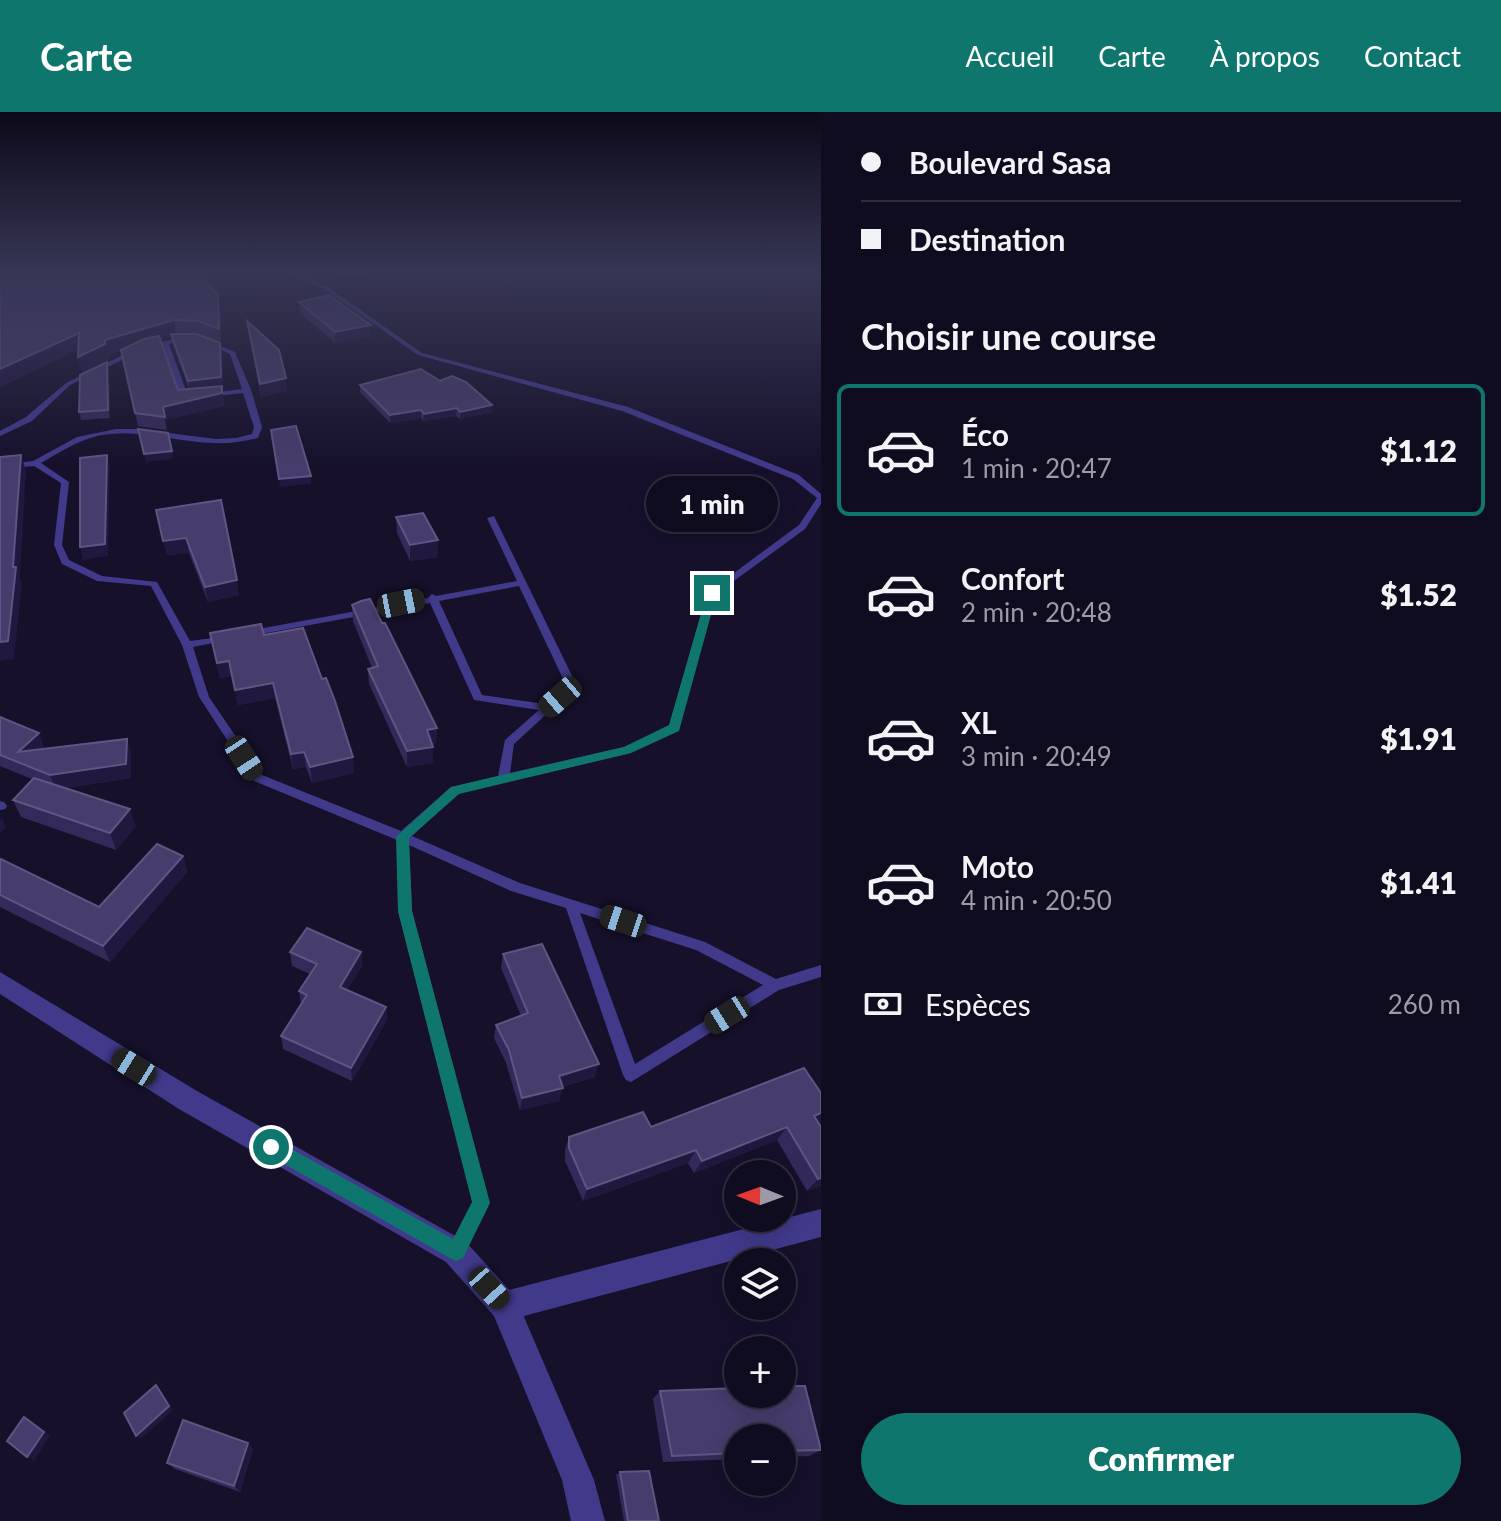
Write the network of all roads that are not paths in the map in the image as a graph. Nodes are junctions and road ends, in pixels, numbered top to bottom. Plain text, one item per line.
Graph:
1 (394, 336) edge
2 (165, 342) junction
3 (247, 390) junction
4 (0, 434) edge
5 (35, 463) junction
6 (0, 467) edge
7 (821, 498) edge
8 (491, 518) dead end
9 (522, 583) junction
10 (432, 597) junction
11 (187, 645) junction
12 (548, 708) junction
13 (503, 779) junction
14 (403, 837) junction
15 (571, 905) junction
16 (821, 971) edge
17 (0, 982) edge
18 (775, 985) junction
19 (821, 1223) edge
20 (456, 1252) junction
21 (505, 1306) junction
22 (588, 1521) edge

1 - 7 lane
2 - 3 lane
2 - 3 lane
2 - 4 lane
3 - 5 lane
5 - 6 lane
5 - 11 lane
7 - 13 lane
8 - 9 lane
9 - 10 lane
9 - 12 lane
10 - 11 lane
10 - 12 lane
11 - 14 lane
12 - 13 lane
13 - 14 lane
14 - 15 lane
14 - 20 lane
15 - 18 lane
15 - 18 lane
16 - 18 lane
17 - 20 street
19 - 21 street
20 - 21 street
21 - 22 street

